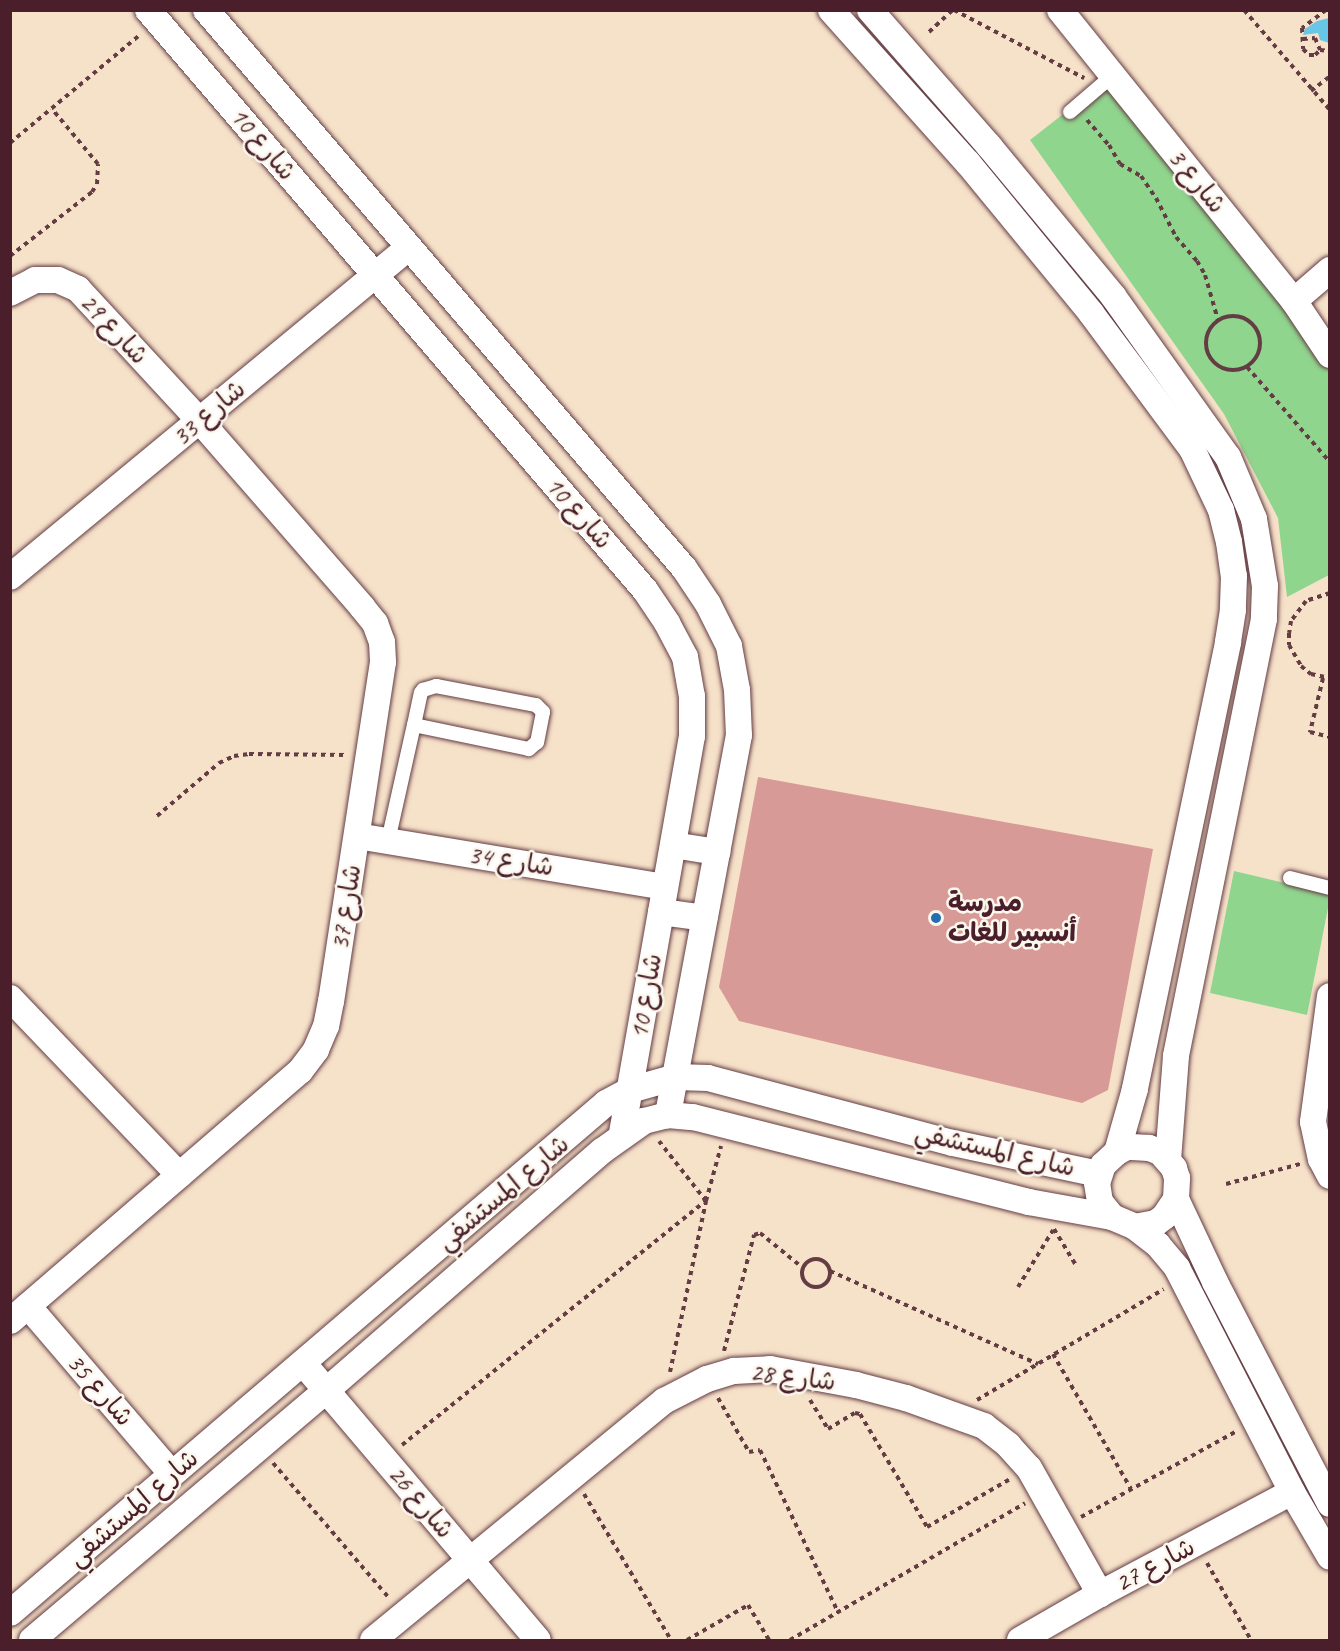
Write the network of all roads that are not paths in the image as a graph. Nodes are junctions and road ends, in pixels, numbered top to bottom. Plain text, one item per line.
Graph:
1 (206, 10) edge
2 (831, 10) edge
3 (870, 10) edge
4 (1060, 10) edge
5 (153, 15) edge
6 (1106, 81) junction
7 (1073, 109) road end
8 (989, 146) junction
9 (968, 163) junction
10 (408, 248) junction
11 (1329, 270) edge
12 (374, 275) junction
13 (10, 293) edge
14 (1294, 301) junction
15 (1329, 355) edge
16 (200, 421) junction
17 (10, 577) edge
18 (414, 725) junction
19 (357, 836) junction
20 (388, 841) junction
21 (673, 845) junction
22 (717, 852) junction
23 (1290, 878) dead end
24 (665, 887) junction
25 (1329, 888) edge
26 (661, 912) junction
27 (705, 918) junction
28 (1329, 996) edge
29 (10, 998) edge
30 (676, 1077) junction
31 (630, 1090) junction
32 (656, 1118) junction
33 (622, 1134) junction
34 (1117, 1152) junction
35 (1168, 1160) junction
36 (1325, 1168) edge
37 (1099, 1174) junction
38 (179, 1175) junction
39 (1176, 1199) junction
40 (1123, 1222) junction
41 (19, 1313) edge
42 (303, 1363) junction
43 (327, 1390) junction
44 (172, 1474) junction
45 (1292, 1492) junction
46 (1329, 1504) edge
47 (1329, 1557) edge
48 (469, 1559) junction
49 (1100, 1594) junction
50 (10, 1613) edge
51 (32, 1641) edge
52 (373, 1641) edge
53 (538, 1641) edge
54 (1020, 1641) edge

1 - 10 street, شارع 10
2 - 9 street
3 - 8 street
4 - 6 street, شارع 3
5 - 12 street, شارع 10
6 - 7 lane
6 - 14 street, شارع 3
8 - 9 street
8 - 35 street
9 - 34 street
10 - 12 street, شارع 33
10 - 22 street, شارع 10
11 - 14 street
12 - 16 street, شارع 33
12 - 21 street, شارع 10
13 - 16 street, شارع 29
14 - 15 street, شارع 3
16 - 17 street, شارع 33
16 - 19 street, شارع 37
18 - 18 lane
18 - 20 lane
19 - 20 street, شارع 34
19 - 38 street, شارع 37
20 - 24 street, شارع 34
21 - 22 street
21 - 24 street, شارع 10
22 - 27 street, شارع 10
23 - 25 lane
24 - 26 street, شارع 10
26 - 27 street
26 - 31 street, شارع 10
27 - 30 street, شارع 10
28 - 36 street
29 - 38 street
30 - 31 street, شارع المستشفي
30 - 32 street, شارع 10
30 - 37 street, شارع المستشفي
31 - 33 street, شارع 10
31 - 42 street, شارع المستشفي
32 - 33 street, شارع المستشفي
32 - 40 street, شارع المستشفي
33 - 43 street, شارع المستشفي
34 - 35 street
34 - 37 street
35 - 39 street
37 - 40 street
38 - 41 street, شارع 37
39 - 40 street
39 - 46 street
40 - 45 street, شارع المستشفي
41 - 44 street, شارع 35
42 - 43 street, شارع 26
42 - 44 street, شارع المستشفي
43 - 48 street, شارع 26
43 - 51 street, شارع المستشفي
44 - 50 street, شارع المستشفي
45 - 47 street, شارع المستشفي
45 - 49 street, شارع 27
48 - 49 street, شارع 28
48 - 52 street, شارع 28
48 - 53 street, شارع 26
49 - 54 street, شارع 27

